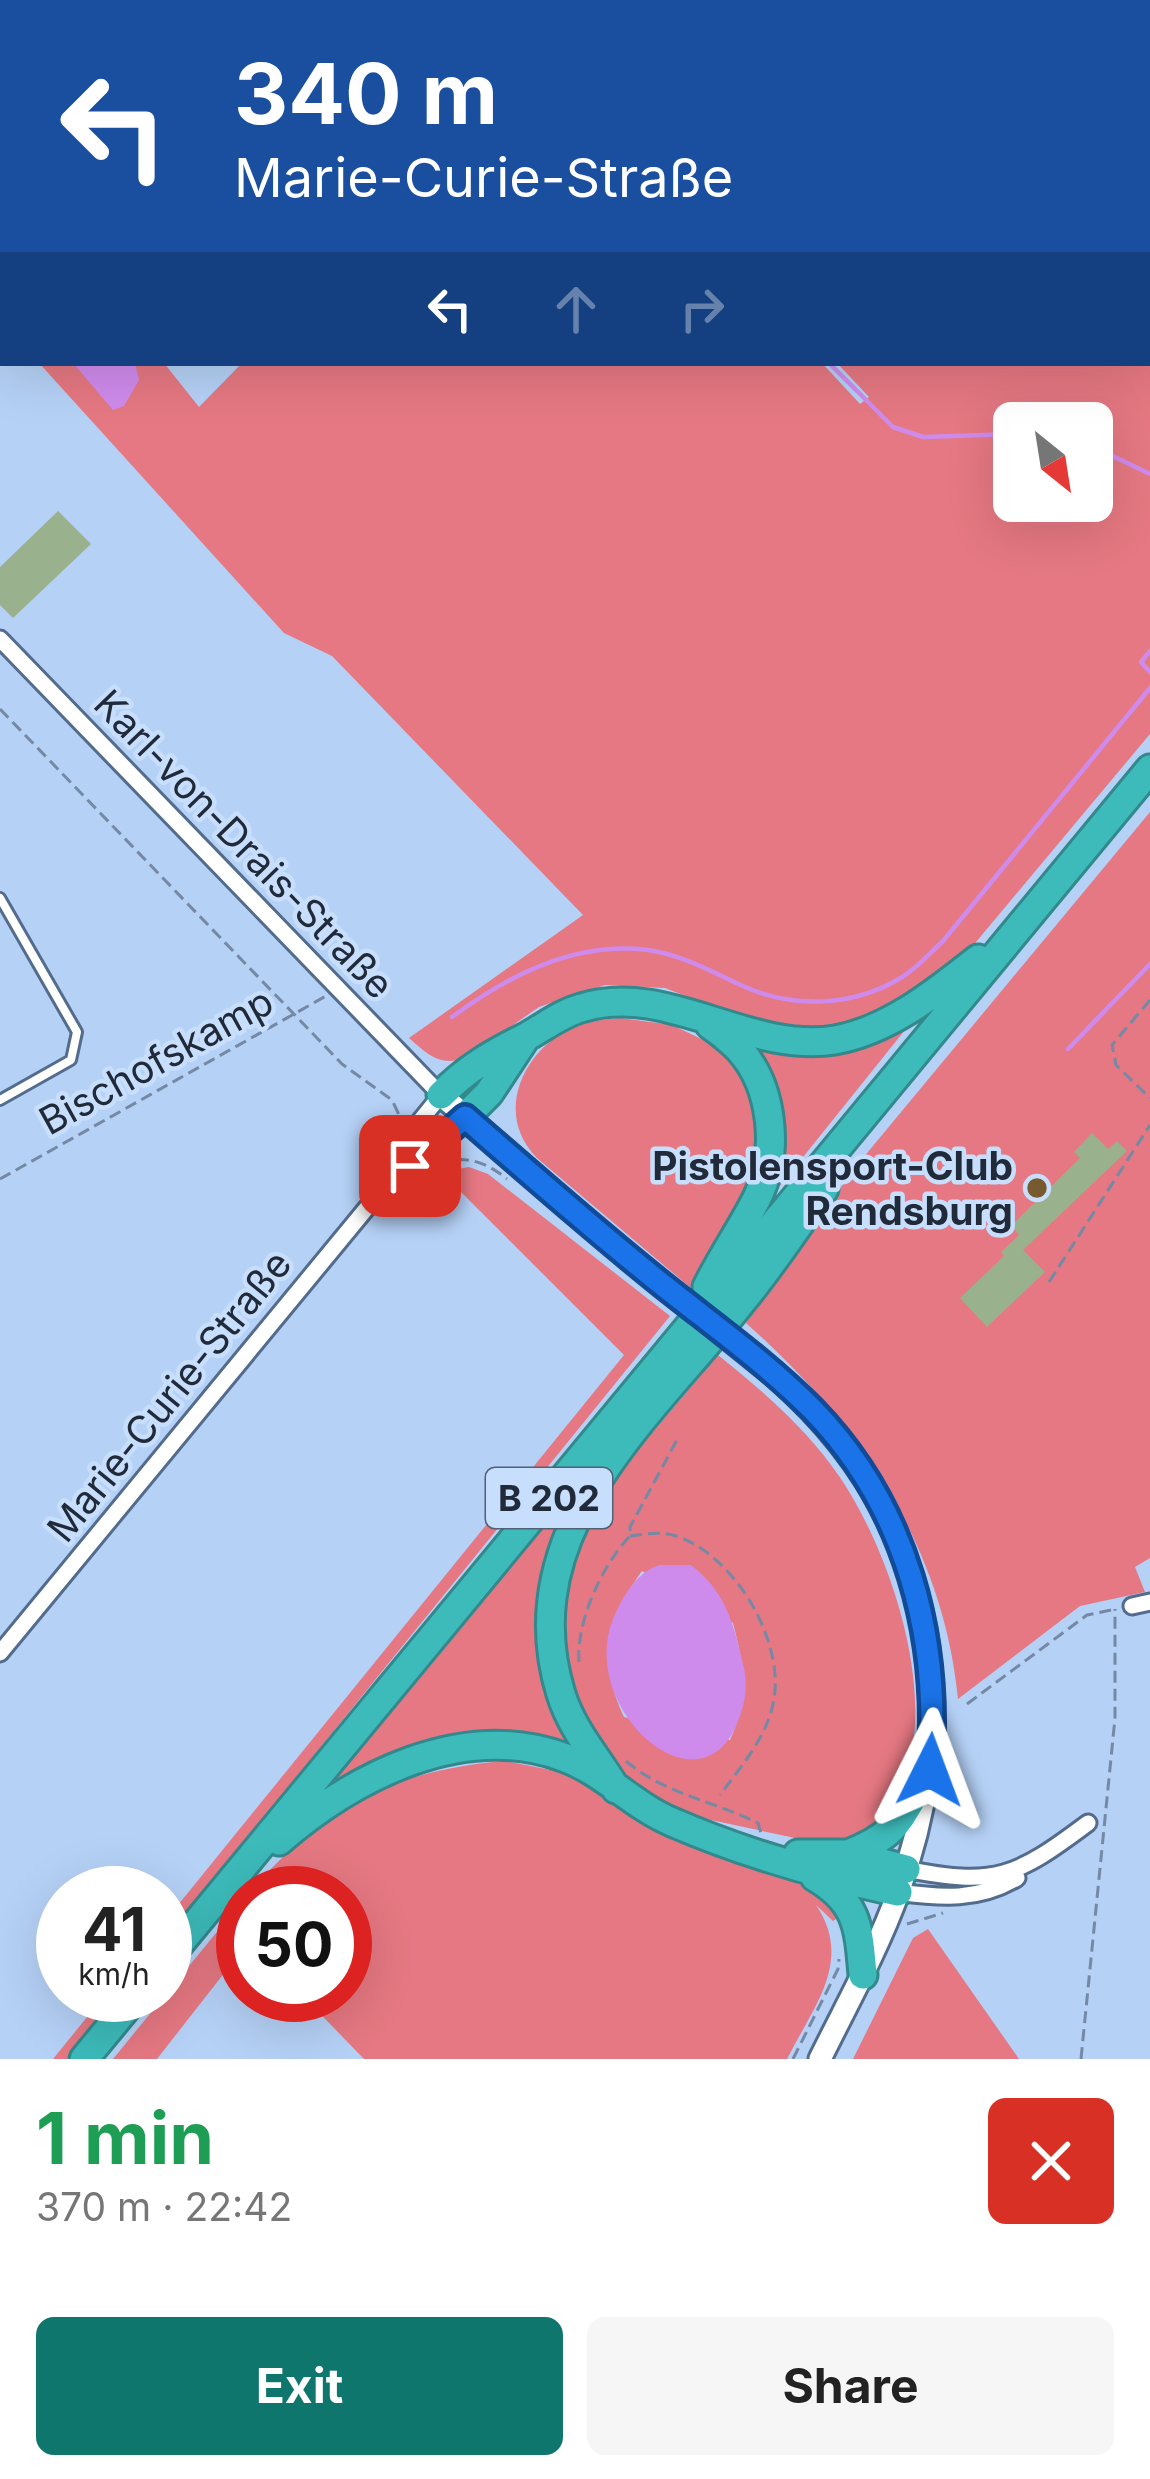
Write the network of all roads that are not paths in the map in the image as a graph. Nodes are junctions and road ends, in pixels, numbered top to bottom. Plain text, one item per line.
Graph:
1 (0, 639) edge
2 (1150, 769) edge
3 (0, 898) edge
4 (1020, 926) junction
5 (707, 1022) junction
6 (527, 1036) junction
7 (441, 1095) junction
8 (0, 1100) edge
9 (873, 1102) junction
10 (465, 1117) junction
11 (389, 1180) junction
12 (676, 1343) junction
13 (1150, 1602) edge
14 (1123, 1608) road end
15 (0, 1653) edge
16 (930, 1770) junction
17 (616, 1789) junction
18 (1088, 1823) dead end
19 (764, 1844) junction
20 (848, 1854) junction
21 (1047, 1854) junction
22 (802, 1866) junction
23 (902, 1881) junction
24 (199, 1919) junction
25 (192, 1927) edge
26 (863, 1975) junction
27 (115, 2022) edge
28 (85, 2059) edge
29 (820, 2059) edge

1 - 7 street, Karl-von-Drais-Straße
2 - 4 highway, B 202
3 - 8 lane
4 - 5 highway
4 - 9 highway, B 202
5 - 6 highway
5 - 12 highway
6 - 7 highway
6 - 10 highway
7 - 10 main road
7 - 11 street, Marie-Curie-Straße
9 - 12 highway, B 202
9 - 17 highway
10 - 11 street, Marie-Curie-Straße
10 - 16 main road, bridge
11 - 15 street, Marie-Curie-Straße
12 - 24 highway, B 202
13 - 14 street
16 - 20 highway
16 - 23 main road
17 - 19 highway
17 - 24 highway
18 - 21 street
19 - 20 highway
19 - 22 highway
20 - 23 highway
21 - 23 street
21 - 23 street
22 - 23 highway
22 - 26 highway
23 - 26 main road
24 - 25 highway, B 202
26 - 29 main road
27 - 28 highway

